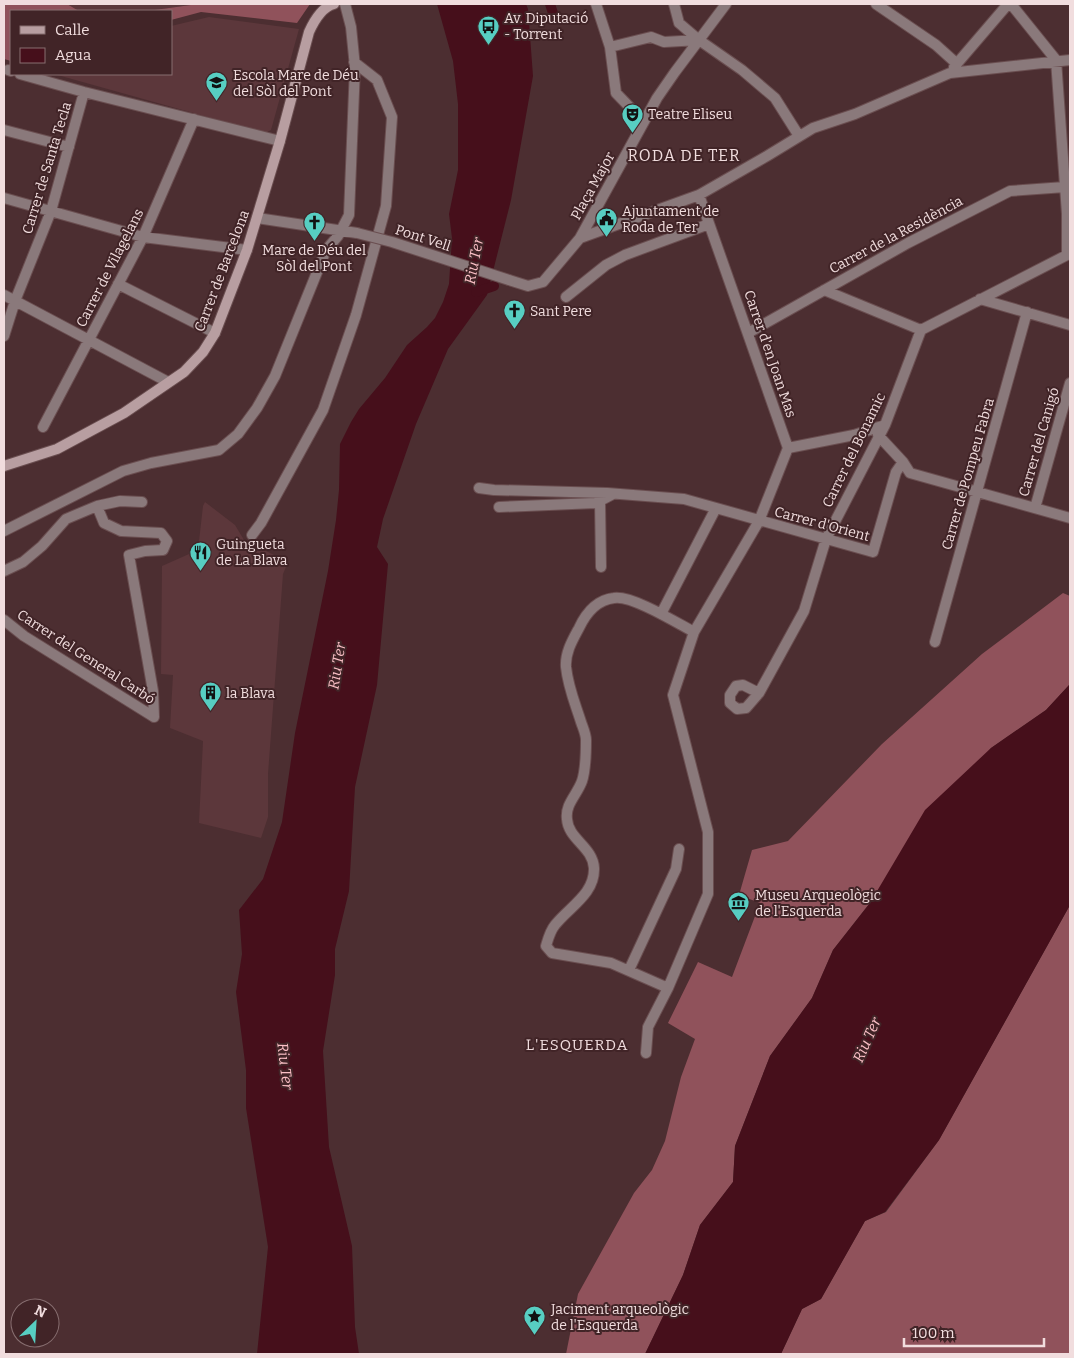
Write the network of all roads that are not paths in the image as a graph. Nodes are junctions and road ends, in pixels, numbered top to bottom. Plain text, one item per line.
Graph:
1 (334, 4) edge
2 (345, 4) edge
3 (596, 4) edge
4 (674, 4) edge
5 (726, 4) edge
6 (876, 4) edge
7 (1010, 4) edge
8 (699, 40) junction
9 (610, 47) junction
10 (1056, 60) junction
11 (1070, 60) edge
12 (354, 62) junction
13 (956, 63) junction
14 (950, 74) junction
15 (24, 75) edge
16 (84, 92) junction
17 (194, 119) junction
18 (644, 122) junction
19 (4, 130) edge
20 (800, 136) junction
21 (280, 141) junction
22 (1066, 144) edge
23 (69, 147) junction
24 (1066, 187) junction
25 (699, 195) junction
26 (4, 198) edge
27 (51, 211) junction
28 (1069, 216) edge
29 (257, 218) junction
30 (709, 224) junction
31 (342, 230) junction
32 (143, 237) junction
33 (580, 238) junction
34 (247, 250) junction
35 (1068, 255) edge
36 (118, 284) junction
37 (824, 290) junction
38 (4, 295) edge
39 (566, 297) dead end
40 (980, 299) junction
41 (16, 301) junction
42 (1027, 312) junction
43 (1070, 325) edge
44 (921, 330) junction
45 (215, 333) junction
46 (748, 333) junction
47 (4, 336) edge
48 (89, 339) junction
49 (168, 382) junction
50 (1070, 383) edge
51 (884, 425) junction
52 (43, 427) dead end
53 (878, 435) junction
54 (788, 448) junction
55 (903, 462) junction
56 (4, 466) edge
57 (479, 488) dead end
58 (978, 492) junction
59 (614, 494) junction
60 (600, 501) junction
61 (142, 502) dead end
62 (97, 506) junction
63 (499, 507) dead end
64 (716, 508) junction
65 (1035, 508) junction
66 (1070, 518) edge
67 (759, 521) junction
68 (4, 531) edge
69 (252, 535) dead end
70 (826, 539) junction
71 (600, 567) dead end
72 (4, 571) edge
73 (661, 614) junction
74 (4, 620) edge
75 (694, 632) junction
76 (935, 642) dead end
77 (759, 693) dead end
78 (679, 849) dead end
79 (628, 970) junction
80 (668, 988) junction
81 (646, 1053) dead end

1 - 21 street, Carrer de Barcelona
2 - 12 street
3 - 9 street
4 - 8 street
5 - 8 street, Plaça Major
6 - 13 street
7 - 10 street
7 - 13 street
8 - 9 street
8 - 18 street, Plaça Major
8 - 20 street
9 - 18 street
10 - 11 street, Plaça Major
10 - 14 street, Plaça Major
10 - 22 street
12 - 31 street
12 - 69 street
13 - 14 street
14 - 20 street, Plaça Major
15 - 16 street
16 - 17 street
16 - 23 street, Carrer de Santa Tecla
17 - 21 street
17 - 32 street, Carrer de Vilagelans
18 - 33 street, Plaça Major
19 - 23 street
20 - 25 street, Plaça Major
21 - 29 street, Carrer de Barcelona
22 - 24 street
23 - 27 street, Carrer de Santa Tecla
24 - 28 street
24 - 37 street, Carrer de la Residència
25 - 30 street, Carrer d'en Joan Mas
25 - 33 street, Plaça Major
26 - 27 street
27 - 32 street
27 - 41 street, Carrer de Santa Tecla
28 - 35 street
29 - 31 street, Pont Vell
29 - 34 street, Carrer de Barcelona
30 - 39 street
30 - 46 street, Carrer d'en Joan Mas
31 - 33 street, Pont Vell, bridge
31 - 68 street
32 - 34 street
32 - 36 street, Carrer de Vilagelans
34 - 45 street, Carrer de Barcelona
35 - 40 street
36 - 45 street
36 - 48 street, Carrer de Vilagelans
37 - 44 street
37 - 46 street, Carrer de la Residència
38 - 41 street
40 - 42 street
40 - 44 street
41 - 47 street, Carrer de Santa Tecla
41 - 48 street
42 - 43 street
42 - 58 street, Carrer de Pompeu Fabra
44 - 51 street, Carrer del Bonamic
45 - 49 street, Carrer de Barcelona
46 - 54 street, Carrer d'en Joan Mas
48 - 49 street
48 - 52 street, Carrer de Vilagelans
49 - 56 street, Carrer de Barcelona
50 - 65 street, Carrer del Canigó
51 - 53 street, Carrer del Bonamic
51 - 54 street
53 - 55 street
53 - 70 street, Carrer del Bonamic
54 - 67 street
55 - 58 street
55 - 70 street, Carrer d'Orient
57 - 59 street, Carrer d'Orient
58 - 65 street
58 - 76 street, Carrer de Pompeu Fabra
59 - 60 street
59 - 64 street, Carrer d'Orient
60 - 63 street
60 - 71 street
61 - 62 street
62 - 72 street
62 - 74 street, Carrer del General Carbó
64 - 67 street, Carrer d'Orient
64 - 73 street
65 - 66 street
67 - 70 street, Carrer d'Orient
67 - 75 street
70 - 77 street, Carrer del Bonamic
73 - 75 street
73 - 79 street
75 - 80 street
78 - 79 street
79 - 80 street
80 - 81 street

